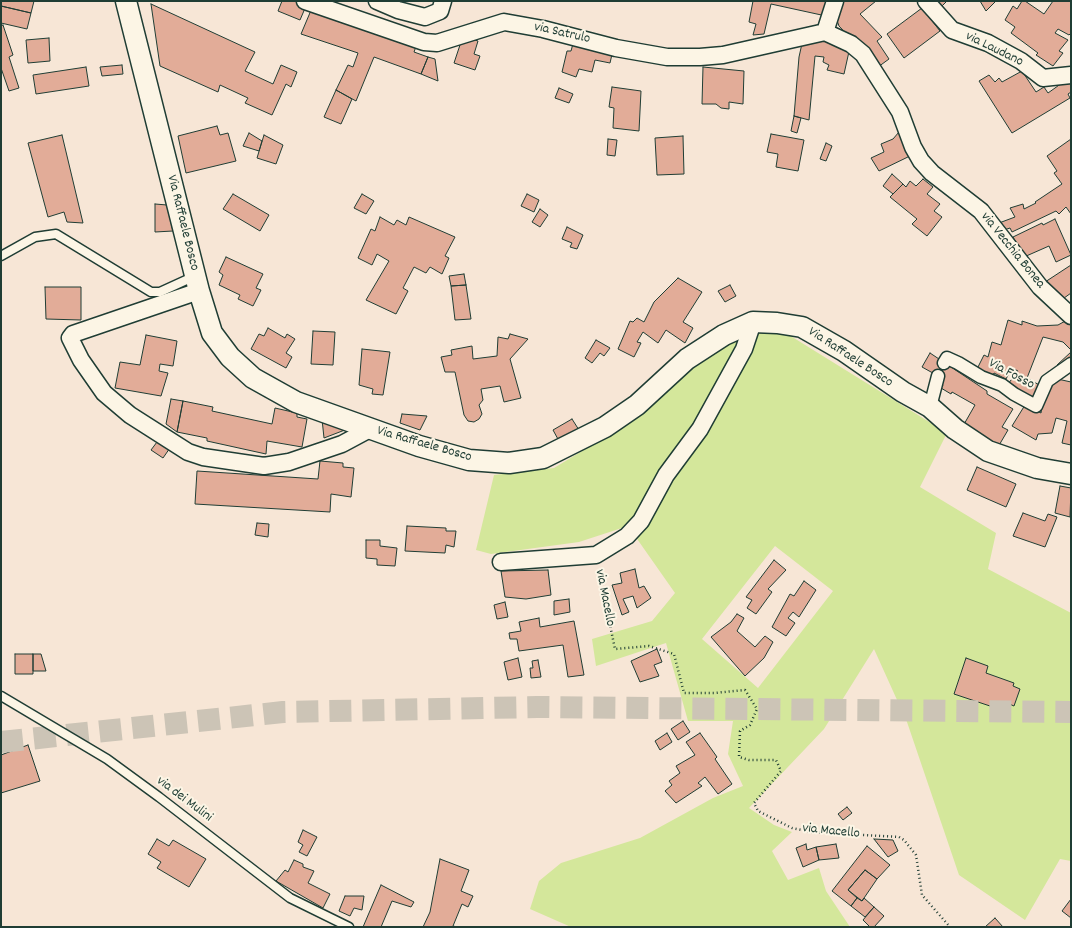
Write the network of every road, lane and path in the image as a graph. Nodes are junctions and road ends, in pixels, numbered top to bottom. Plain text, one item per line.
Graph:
1 (126, 1) edge
2 (305, 1) edge
3 (377, 1) edge
4 (443, 1) edge
5 (835, 1) edge
6 (926, 1) edge
7 (825, 32) junction
8 (1071, 75) edge
9 (1, 256) edge
10 (197, 283) junction
11 (1071, 316) edge
12 (753, 322) junction
13 (944, 363) dead end
14 (1071, 364) edge
15 (938, 376) dead end
16 (930, 406) junction
17 (370, 429) junction
18 (1071, 474) edge
19 (596, 555) junction
20 (501, 562) dead end
21 (1, 696) edge
22 (349, 927) edge
23 (950, 927) edge

1 - 10 street, Via Raffaele Bosco
2 - 7 street, via Satrulo
3 - 4 street
5 - 7 street
6 - 8 street, via Laudano
7 - 11 street, via Vecchia Bonea
9 - 10 lane
10 - 17 street, Via Raffaele Bosco
10 - 17 street
12 - 16 street, Via Raffaele Bosco
12 - 17 street, Via Raffaele Bosco
12 - 19 street, via Macello
13 - 14 street, Via Fosso
15 - 16 street
16 - 18 street, Via Raffaele Bosco
19 - 20 street, via Macello
19 - 23 path, via Macello
21 - 22 lane, via dei Mulini

